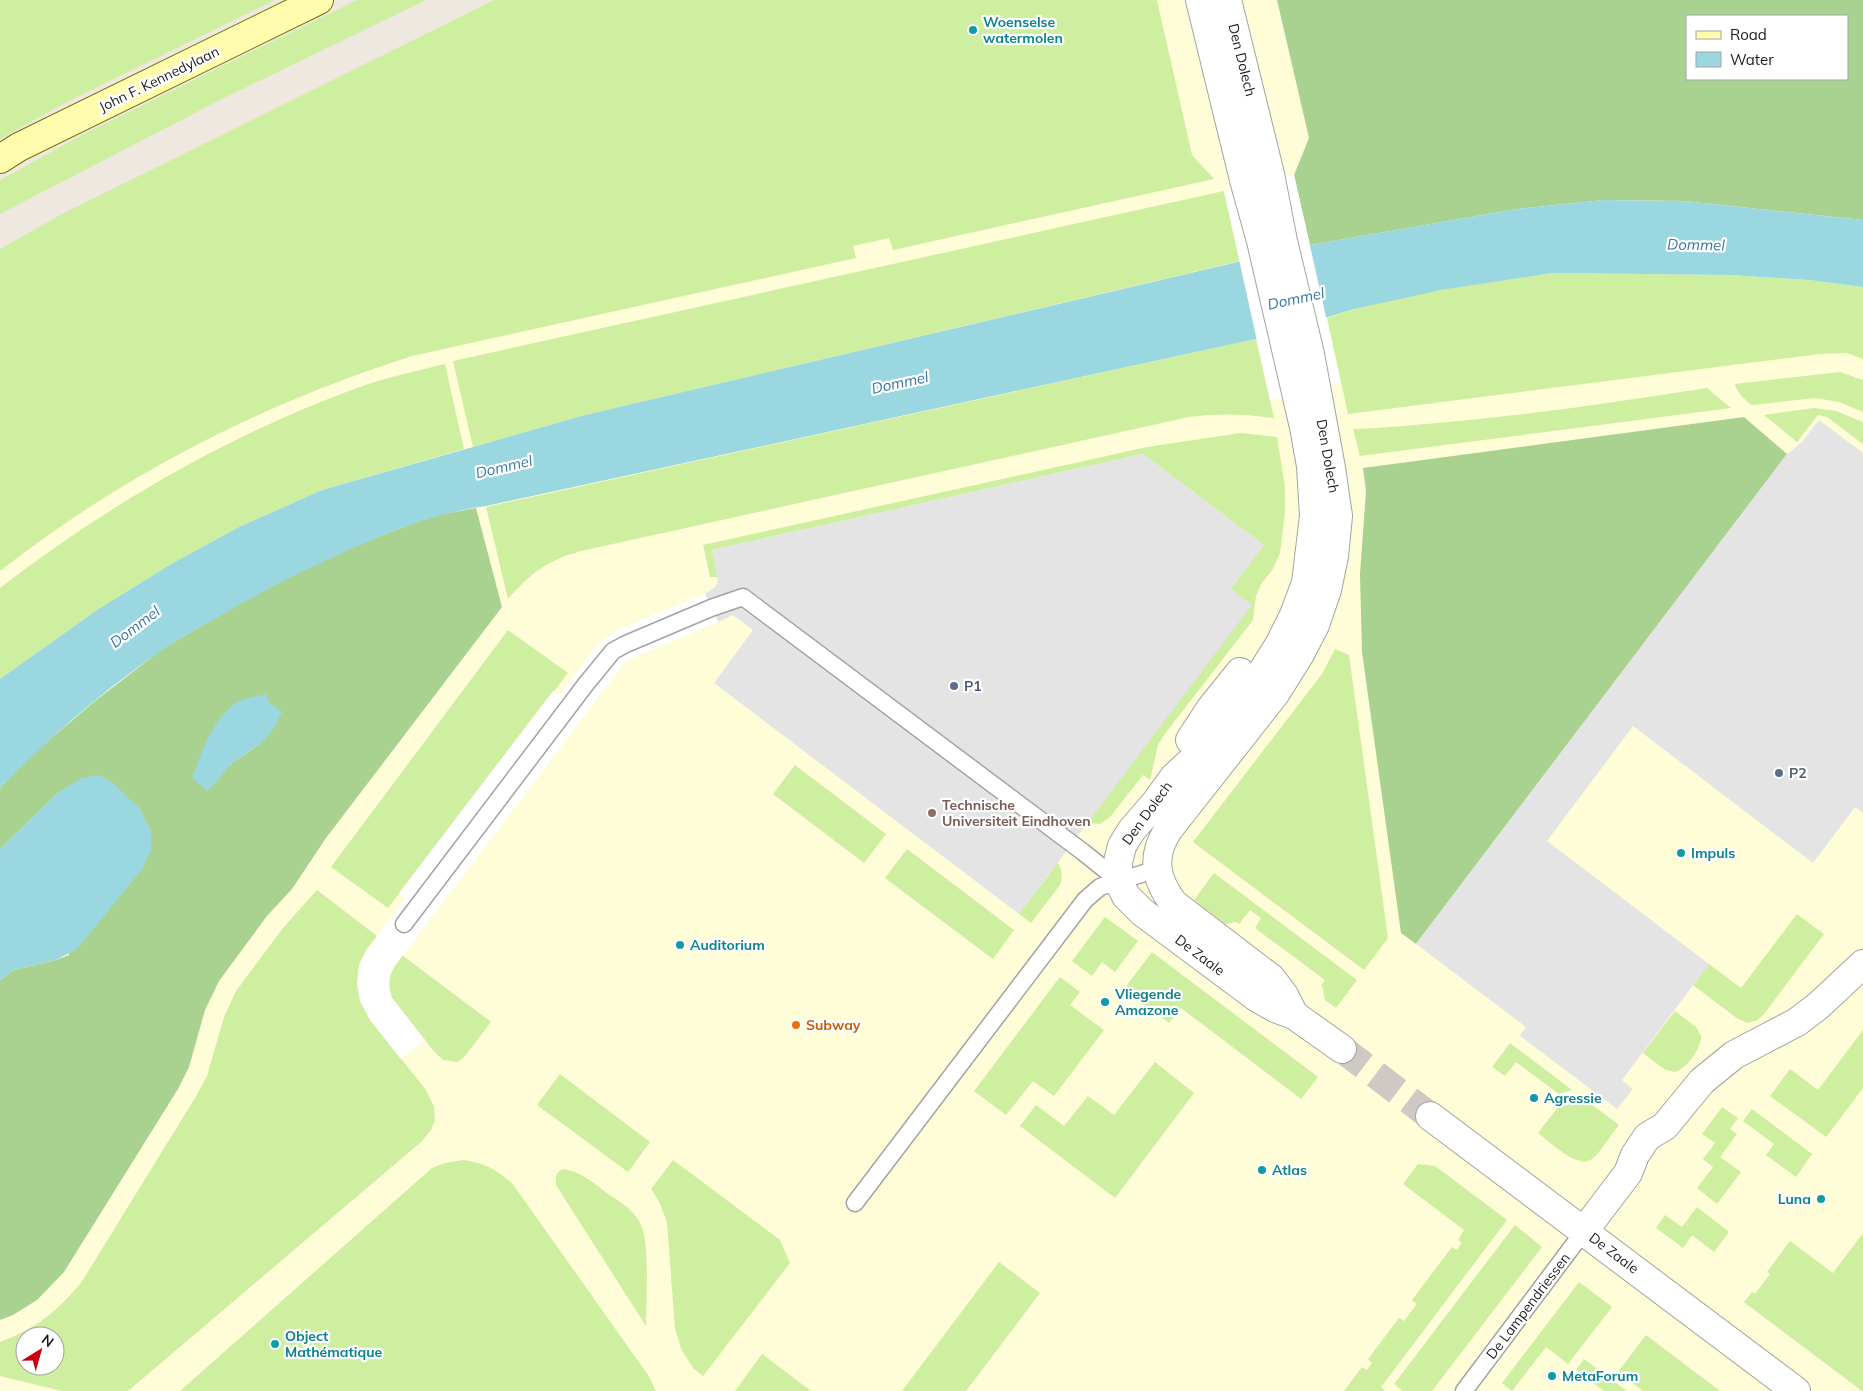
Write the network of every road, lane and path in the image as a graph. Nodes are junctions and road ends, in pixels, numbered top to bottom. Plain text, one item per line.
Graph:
1 (319, 0) edge
2 (1200, 0) edge
3 (1227, 0) edge
4 (0, 158) edge
5 (1272, 241) junction
6 (1299, 355) junction
7 (1157, 869) junction
8 (1118, 880) junction
9 (404, 924) dead end
10 (1863, 964) edge
11 (1294, 1014) junction
12 (1342, 1049) tunnel mouth
13 (1430, 1116) tunnel mouth
14 (855, 1203) dead end
15 (1584, 1231) junction
16 (1464, 1391) edge
17 (1796, 1391) edge

1 - 4 main road, John F. Kennedylaan
2 - 5 street, Den Dolech
3 - 5 street, Den Dolech
5 - 6 street, Den Dolech
6 - 7 street, Den Dolech
6 - 8 street, Den Dolech
7 - 8 lane
7 - 11 street, De Zaale
8 - 9 lane
8 - 11 street, De Zaale
8 - 14 lane
10 - 15 street, De Lampendriessen
11 - 12 street, De Zaale
13 - 15 street, De Zaale
15 - 16 lane, De Lampendriessen
15 - 17 street, De Zaale

